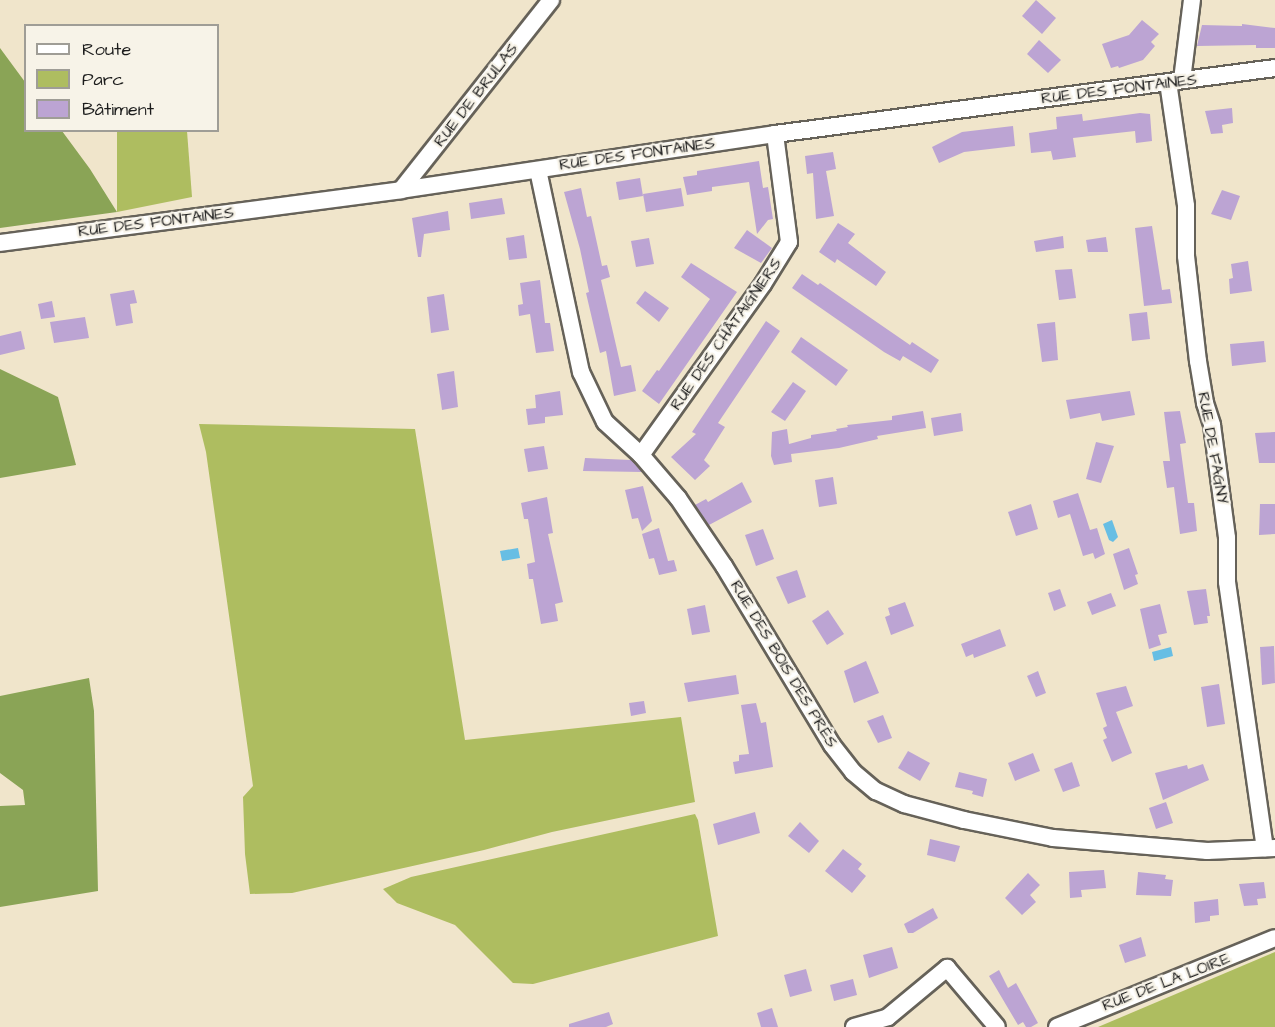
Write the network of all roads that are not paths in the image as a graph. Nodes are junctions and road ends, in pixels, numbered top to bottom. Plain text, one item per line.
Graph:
1 (551, 0) edge
2 (1192, 0) edge
3 (1275, 68) edge
4 (1175, 81) junction
5 (776, 134) junction
6 (538, 170) junction
7 (401, 190) junction
8 (0, 243) edge
9 (641, 455) junction
10 (1270, 848) edge
11 (1275, 938) edge
12 (854, 1027) edge
13 (997, 1027) edge
14 (1057, 1027) edge

1 - 7 street, RUE DE BRULAS
2 - 4 street, RUE DE FAGNY
3 - 4 street, RUE DES FONTAINES
4 - 5 street, RUE DES FONTAINES
4 - 10 street, RUE DE FAGNY
5 - 6 street, RUE DES FONTAINES
5 - 9 street, RUE DES CHÂTAIGNIERS
6 - 7 street, RUE DES FONTAINES
6 - 9 street, RUE DES BOIS DES PRÉS
7 - 8 street, RUE DES FONTAINES
9 - 10 street, RUE DES BOIS DES PRÉS
11 - 14 street, RUE DE LA LOIRE
12 - 13 street

